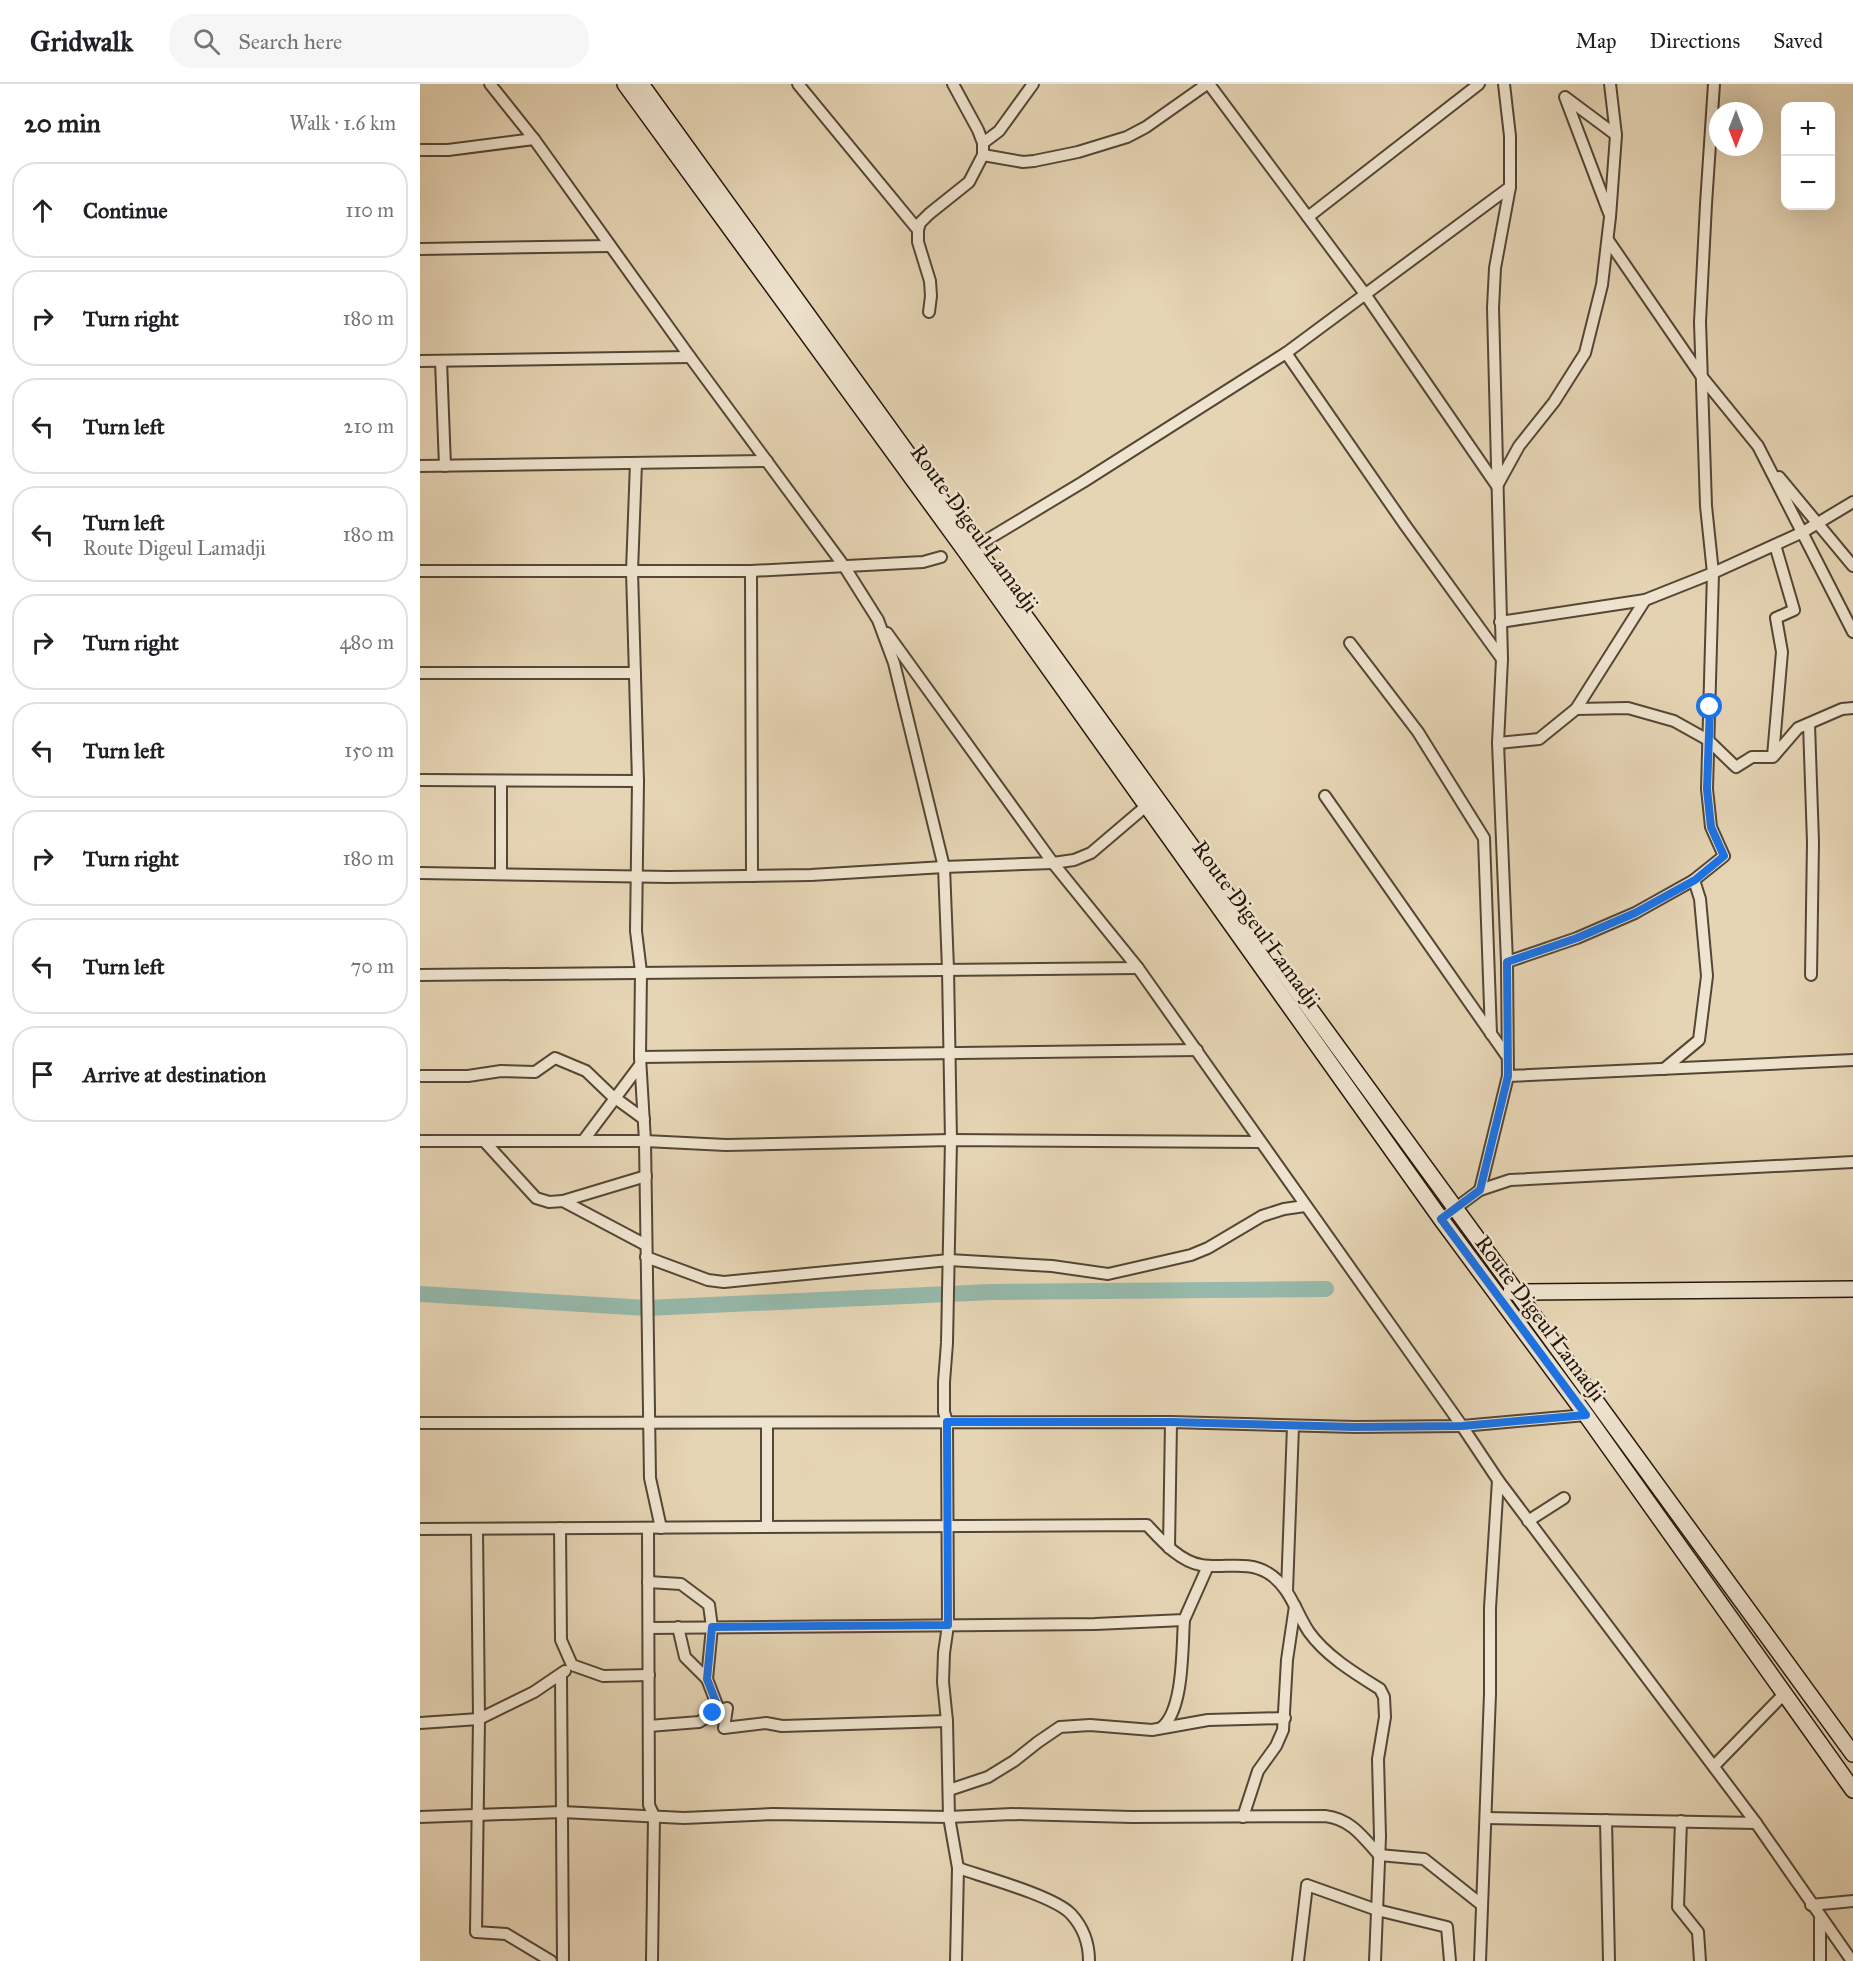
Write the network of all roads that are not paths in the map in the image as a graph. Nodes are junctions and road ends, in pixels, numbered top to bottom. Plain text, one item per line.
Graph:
1 (490, 84) edge
2 (625, 84) edge
3 (641, 84) edge
4 (798, 84) edge
5 (953, 84) edge
6 (1033, 84) edge
7 (1208, 84) edge
8 (1479, 84) edge
9 (1504, 84) edge
10 (1610, 84) edge
11 (1714, 84) edge
12 (1616, 135) junction
13 (534, 139) junction
14 (983, 149) junction
15 (420, 150) edge
16 (1510, 187) junction
17 (1308, 217) junction
18 (1610, 218) junction
19 (918, 230) junction
20 (1608, 240) junction
21 (610, 246) junction
22 (420, 249) edge
23 (1365, 294) junction
24 (929, 312) dead end
25 (1286, 353) junction
26 (690, 357) junction
27 (420, 361) edge
28 (441, 361) junction
29 (1702, 377) junction
30 (767, 461) junction
31 (1766, 462) junction
32 (636, 463) junction
33 (420, 466) edge
34 (445, 466) junction
35 (1497, 486) junction
36 (1853, 502) edge
37 (1819, 523) junction
38 (1803, 532) junction
39 (1775, 545) junction
40 (970, 550) junction
41 (941, 557) dead end
42 (844, 566) junction
43 (1853, 566) edge
44 (420, 571) edge
45 (751, 571) junction
46 (632, 572) junction
47 (1713, 573) junction
48 (1645, 600) junction
49 (878, 620) junction
50 (1500, 622) junction
51 (1853, 632) edge
52 (1350, 643) dead end
53 (1502, 659) junction
54 (420, 673) edge
55 (635, 673) junction
56 (1853, 708) edge
57 (1576, 709) junction
58 (1809, 724) junction
59 (1708, 740) junction
60 (1498, 743) junction
61 (1773, 757) junction
62 (420, 780) edge
63 (501, 781) junction
64 (638, 781) junction
65 (1325, 796) dead end
66 (1146, 807) junction
67 (1053, 863) junction
68 (944, 867) junction
69 (420, 873) edge
70 (501, 874) junction
71 (752, 876) junction
72 (636, 877) junction
73 (1695, 880) junction
74 (1507, 962) junction
75 (1138, 968) junction
76 (948, 969) junction
77 (641, 972) junction
78 (420, 975) edge
79 (1811, 975) dead end
80 (1491, 1034) junction
81 (1197, 1050) junction
82 (949, 1053) junction
83 (1506, 1055) junction
84 (1853, 1060) edge
85 (640, 1061) junction
86 (1664, 1069) junction
87 (420, 1076) edge
88 (1508, 1076) junction
89 (615, 1097) junction
90 (644, 1119) junction
91 (951, 1140) junction
92 (420, 1141) edge
93 (484, 1141) junction
94 (583, 1141) junction
95 (645, 1141) junction
96 (1260, 1142) junction
97 (1853, 1162) edge
98 (646, 1176) junction
99 (1480, 1190) junction
100 (563, 1201) junction
101 (1305, 1206) junction
102 (1455, 1208) junction
103 (1441, 1219) junction
104 (646, 1245) junction
105 (646, 1257) junction
106 (949, 1260) junction
107 (1853, 1289) edge
108 (1493, 1292) junction
109 (1516, 1292) junction
110 (1586, 1415) junction
111 (947, 1422) junction
112 (1171, 1422) junction
113 (767, 1423) junction
114 (420, 1424) edge
115 (648, 1424) junction
116 (1293, 1426) junction
117 (1462, 1426) junction
118 (1498, 1480) junction
119 (1564, 1498) dead end
120 (1528, 1521) junction
121 (947, 1525) junction
122 (767, 1527) junction
123 (560, 1528) junction
124 (648, 1528) junction
125 (661, 1528) junction
126 (420, 1529) edge
127 (477, 1529) junction
128 (1169, 1548) junction
129 (1208, 1566) junction
130 (648, 1582) junction
131 (1287, 1591) junction
132 (1295, 1606) junction
133 (1184, 1620) junction
134 (948, 1625) junction
135 (678, 1627) junction
136 (712, 1627) junction
137 (649, 1628) junction
138 (572, 1665) junction
139 (561, 1675) junction
140 (649, 1676) junction
141 (707, 1679) junction
142 (1783, 1695) junction
143 (719, 1710) junction
144 (1286, 1718) junction
145 (479, 1719) junction
146 (947, 1721) junction
147 (420, 1723) edge
148 (649, 1726) junction
149 (1160, 1728) junction
150 (1853, 1754) edge
151 (1714, 1766) junction
152 (949, 1790) junction
153 (1853, 1790) edge
154 (562, 1812) junction
155 (478, 1815) junction
156 (654, 1816) junction
157 (420, 1817) edge
158 (949, 1817) junction
159 (1243, 1817) junction
160 (1486, 1818) junction
161 (1606, 1820) junction
162 (1681, 1821) junction
163 (1756, 1823) junction
164 (1379, 1855) junction
165 (958, 1868) junction
166 (1853, 1900) edge
167 (1482, 1905) junction
168 (1811, 1905) junction
169 (1377, 1910) junction
170 (1821, 1918) junction
171 (551, 1961) edge
172 (563, 1961) edge
173 (652, 1961) edge
174 (956, 1961) edge
175 (1089, 1961) edge
176 (1298, 1961) edge
177 (1376, 1961) edge
178 (1450, 1961) edge
179 (1480, 1961) edge
180 (1609, 1961) edge
181 (1700, 1961) edge
182 (1821, 1961) edge
183 (1852, 1961) edge

1 - 13 street
2 - 40 main road, Route Digeul Lamadji
3 - 40 main road, Route Digeul Lamadji
4 - 19 street
5 - 14 street
6 - 14 street
7 - 14 street
7 - 17 street
8 - 17 street
9 - 16 street
10 - 12 street
11 - 29 street
12 - 18 street
12 - 18 street
13 - 15 street
13 - 21 street
14 - 19 street
16 - 23 street
16 - 35 street
17 - 23 street
18 - 20 street
19 - 24 street
20 - 29 street
20 - 35 street
21 - 22 street
21 - 26 street
23 - 25 street
23 - 35 street
25 - 40 street
25 - 53 street
26 - 28 street
26 - 30 street
27 - 28 street
28 - 34 street
29 - 31 street
29 - 47 street
30 - 32 street
30 - 42 street
31 - 37 street
31 - 38 street
32 - 34 street
32 - 46 street
33 - 34 street
35 - 50 street
36 - 37 street
37 - 38 street
37 - 43 street
38 - 39 street
38 - 51 street
39 - 47 street
39 - 61 street
40 - 66 main road, Route Digeul Lamadji
40 - 102 main road, Route Digeul Lamadji
41 - 42 street
42 - 45 street
42 - 49 street
44 - 46 street
45 - 46 street
45 - 71 street
46 - 55 street
47 - 48 street
47 - 59 street
48 - 50 street
48 - 57 street
49 - 67 street
49 - 68 street
50 - 53 street
52 - 80 street
53 - 60 street
54 - 55 street
55 - 64 street
56 - 58 street
57 - 59 street
57 - 60 street
58 - 61 street
58 - 79 street
59 - 61 street
59 - 73 street
60 - 74 street
62 - 63 street
63 - 64 street
63 - 70 street
64 - 72 street
65 - 80 street
66 - 67 street
66 - 103 main road, Route Digeul Lamadji
67 - 68 street
67 - 75 street
68 - 71 street
68 - 76 street
69 - 70 street
70 - 72 street
71 - 72 street
72 - 77 street
73 - 74 street
73 - 86 street
74 - 83 street
75 - 76 street
75 - 81 street
76 - 77 street
76 - 82 street
77 - 78 street
77 - 85 street
80 - 83 street
81 - 82 street
81 - 96 street
82 - 85 street
82 - 91 street
83 - 88 street
84 - 86 street
85 - 89 street
85 - 90 street
86 - 88 street
87 - 89 street
88 - 99 street
89 - 90 street
89 - 94 street
90 - 95 street
91 - 95 street
91 - 96 street
91 - 106 street
92 - 93 street
93 - 94 street
93 - 100 street
94 - 95 street
95 - 98 street
96 - 101 street
97 - 99 street
98 - 100 street
98 - 104 street
99 - 102 street
100 - 104 street
101 - 106 street
101 - 117 street
102 - 103 street
102 - 109 main road, Route Digeul Lamadji
103 - 108 main road, Route Digeul Lamadji
104 - 105 street
105 - 106 street
105 - 115 street
106 - 111 street
107 - 109 main road
108 - 109 main road
108 - 110 main road, Route Digeul Lamadji
109 - 150 main road, Route Digeul Lamadji
110 - 117 street
110 - 142 main road, Route Digeul Lamadji
111 - 112 street
111 - 113 street
111 - 121 street
112 - 116 street
112 - 128 street
113 - 115 street
113 - 122 street
114 - 115 street
115 - 125 street
116 - 117 street
116 - 131 street
117 - 118 street
118 - 120 street
118 - 160 street
119 - 120 street
120 - 151 street
121 - 122 street
121 - 128 street
121 - 134 street
122 - 125 street
123 - 124 street
123 - 127 street
123 - 138 street
124 - 125 street
124 - 130 street
126 - 127 street
127 - 145 street
128 - 129 street
129 - 131 street
129 - 133 street
130 - 136 street
130 - 137 street
131 - 132 street
132 - 144 street
132 - 164 street
133 - 134 street
133 - 149 street
134 - 136 street
134 - 146 street
135 - 136 street
135 - 137 street
135 - 141 street
136 - 141 street
137 - 140 street
138 - 139 street
138 - 140 street
139 - 145 street
139 - 154 street
140 - 148 street
141 - 143 street
142 - 151 street
142 - 153 main road, Route Digeul Lamadji
143 - 146 street
143 - 148 street
144 - 149 street
144 - 159 street
145 - 147 street
145 - 155 street
146 - 152 street
148 - 156 street
149 - 152 street
151 - 163 street
152 - 158 street
154 - 155 street
154 - 156 street
154 - 172 street
155 - 157 street
155 - 171 street
156 - 158 street
156 - 173 street
158 - 159 street
158 - 165 street
159 - 164 street
160 - 161 street
160 - 167 street
161 - 162 street
161 - 180 street
162 - 163 street
162 - 181 street
163 - 168 street
164 - 167 street
164 - 169 street
165 - 174 street
165 - 175 street
166 - 168 street
167 - 179 street
168 - 170 street
169 - 176 street
169 - 177 street
169 - 178 street
170 - 182 street
170 - 183 street

